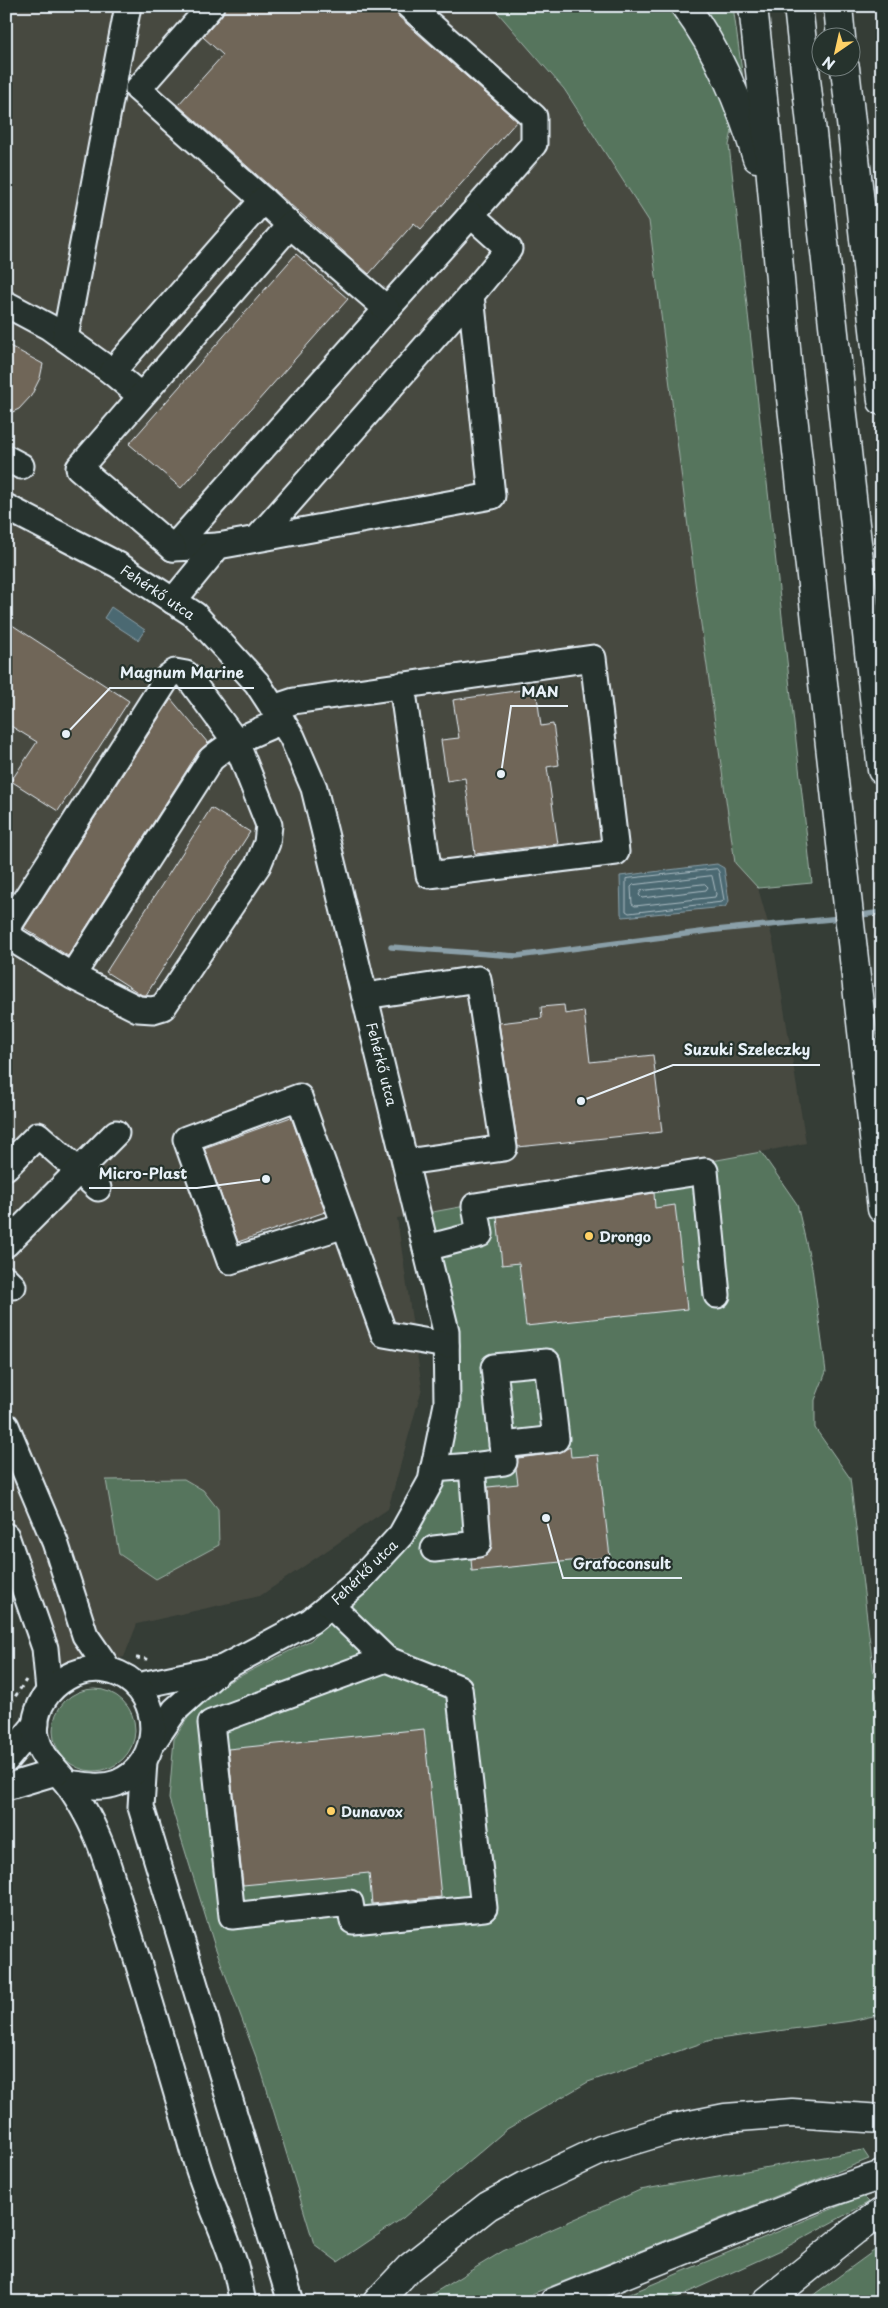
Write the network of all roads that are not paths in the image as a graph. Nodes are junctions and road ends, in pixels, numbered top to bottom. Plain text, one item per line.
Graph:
1 (128, 6) edge
2 (211, 6) edge
3 (409, 6) edge
4 (685, 6) edge
5 (753, 6) edge
6 (798, 6) edge
7 (838, 6) edge
8 (840, 28) edge
9 (846, 78) edge
10 (263, 200) junction
11 (471, 215) junction
12 (290, 224) junction
13 (779, 285) junction
14 (470, 295) junction
15 (6, 304) edge
16 (387, 309) junction
17 (65, 338) junction
18 (112, 372) junction
19 (141, 396) junction
20 (882, 400) edge
21 (6, 506) edge
22 (257, 539) junction
23 (218, 546) junction
24 (173, 548) junction
25 (173, 601) junction
26 (402, 685) junction
27 (277, 714) junction
28 (236, 742) junction
29 (882, 770) edge
30 (72, 976) junction
31 (366, 996) junction
32 (116, 1133) dead end
33 (406, 1162) junction
34 (6, 1167) edge
35 (79, 1171) junction
36 (98, 1188) dead end
37 (882, 1210) edge
38 (345, 1225) junction
39 (6, 1244) edge
40 (426, 1248) junction
41 (717, 1295) dead end
42 (446, 1345) junction
43 (6, 1426) edge
44 (502, 1445) dead end
45 (472, 1466) junction
46 (433, 1469) junction
47 (6, 1536) edge
48 (434, 1549) dead end
49 (330, 1605) junction
50 (386, 1658) junction
51 (221, 1669) junction
52 (109, 1670) junction
53 (137, 1686) junction
54 (49, 1690) junction
55 (36, 1724) junction
56 (148, 1752) junction
57 (6, 1760) edge
58 (62, 1778) junction
59 (6, 1787) edge
60 (882, 2119) edge
61 (882, 2175) edge
62 (882, 2212) edge
63 (243, 2302) edge
64 (291, 2302) edge
65 (377, 2302) edge
66 (554, 2302) edge
67 (766, 2302) edge

1 - 17 street
2 - 10 street
3 - 11 street
4 - 13 main road
5 - 13 main road
6 - 29 main road
7 - 8 main road
9 - 20 main road
10 - 12 street
10 - 18 street
11 - 14 street
11 - 16 street
12 - 16 street
12 - 19 street
13 - 37 main road
14 - 22 street
14 - 22 street
15 - 17 street
16 - 24 street
17 - 18 street
18 - 19 street
19 - 24 street
21 - 25 street, Fehérkő utca
22 - 23 street
23 - 24 street
23 - 25 street
25 - 27 street, Fehérkő utca
26 - 26 street
26 - 27 street
27 - 28 street
27 - 31 street, Fehérkő utca
28 - 30 street
28 - 30 street
28 - 30 street
31 - 33 street, Fehérkő utca
31 - 33 street
32 - 35 street
33 - 40 street, Fehérkő utca
34 - 35 street
35 - 36 street
35 - 39 street
38 - 38 street
38 - 42 street
40 - 41 street
40 - 42 street, Fehérkő utca
42 - 46 street, Fehérkő utca
43 - 52 street
44 - 45 street
45 - 46 street
45 - 48 street
46 - 49 street, Fehérkő utca
47 - 54 street
49 - 50 street
49 - 51 street, Fehérkő utca
50 - 50 street
51 - 53 street
51 - 56 street
52 - 53 street
52 - 54 street
53 - 56 street
54 - 55 street
55 - 57 street
55 - 58 street
56 - 58 street
56 - 64 street
58 - 59 street
58 - 63 street
60 - 65 main road
61 - 66 main road
62 - 67 main road

